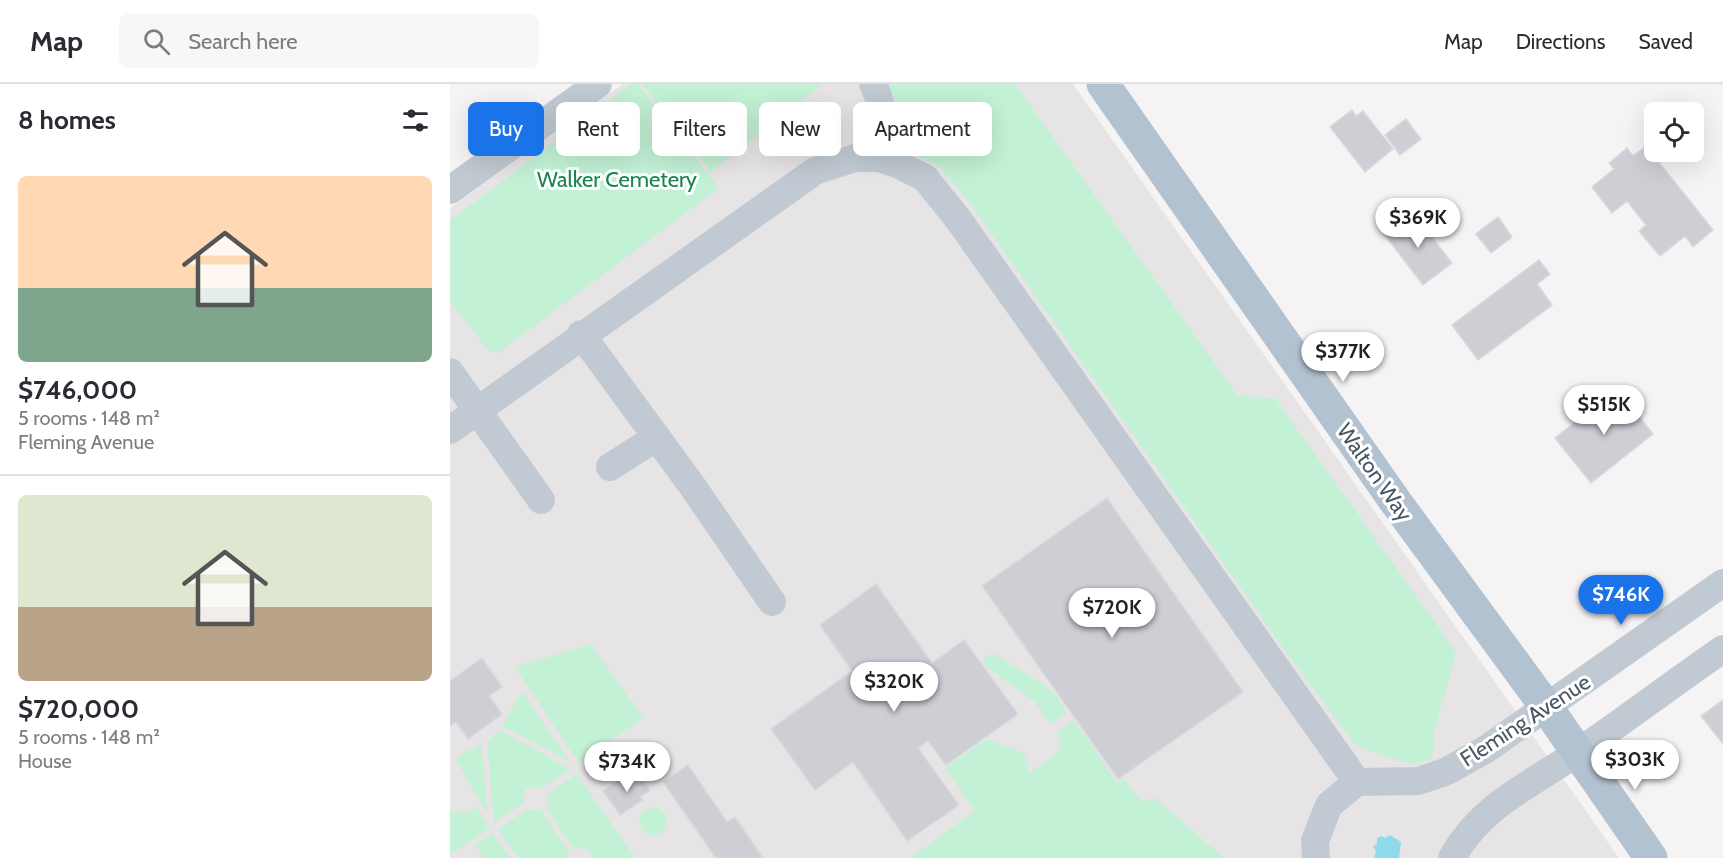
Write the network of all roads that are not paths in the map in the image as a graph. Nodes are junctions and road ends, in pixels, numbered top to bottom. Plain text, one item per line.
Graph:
1 (598, 84) edge
2 (873, 84) edge
3 (1103, 84) edge
4 (879, 158) junction
5 (450, 190) edge
6 (581, 334) junction
7 (450, 372) edge
8 (477, 410) junction
9 (450, 430) edge
10 (657, 437) junction
11 (610, 467) dead end
12 (541, 500) dead end
13 (1723, 583) edge
14 (772, 602) dead end
15 (1723, 648) edge
16 (1547, 708) junction
17 (1577, 752) junction
18 (1357, 782) junction
19 (1316, 858) edge
20 (1453, 858) edge
21 (1651, 858) edge

1 - 5 street
2 - 4 street
3 - 16 main road, Walton Way
4 - 6 street
4 - 18 street
6 - 8 street
6 - 10 street
7 - 8 street
8 - 9 street
8 - 12 street
10 - 11 street
10 - 14 street
13 - 16 street, Fleming Avenue
15 - 17 street
16 - 17 main road, Walton Way
16 - 18 street, Fleming Avenue
17 - 20 street
17 - 21 main road, Walton Way
18 - 19 street

